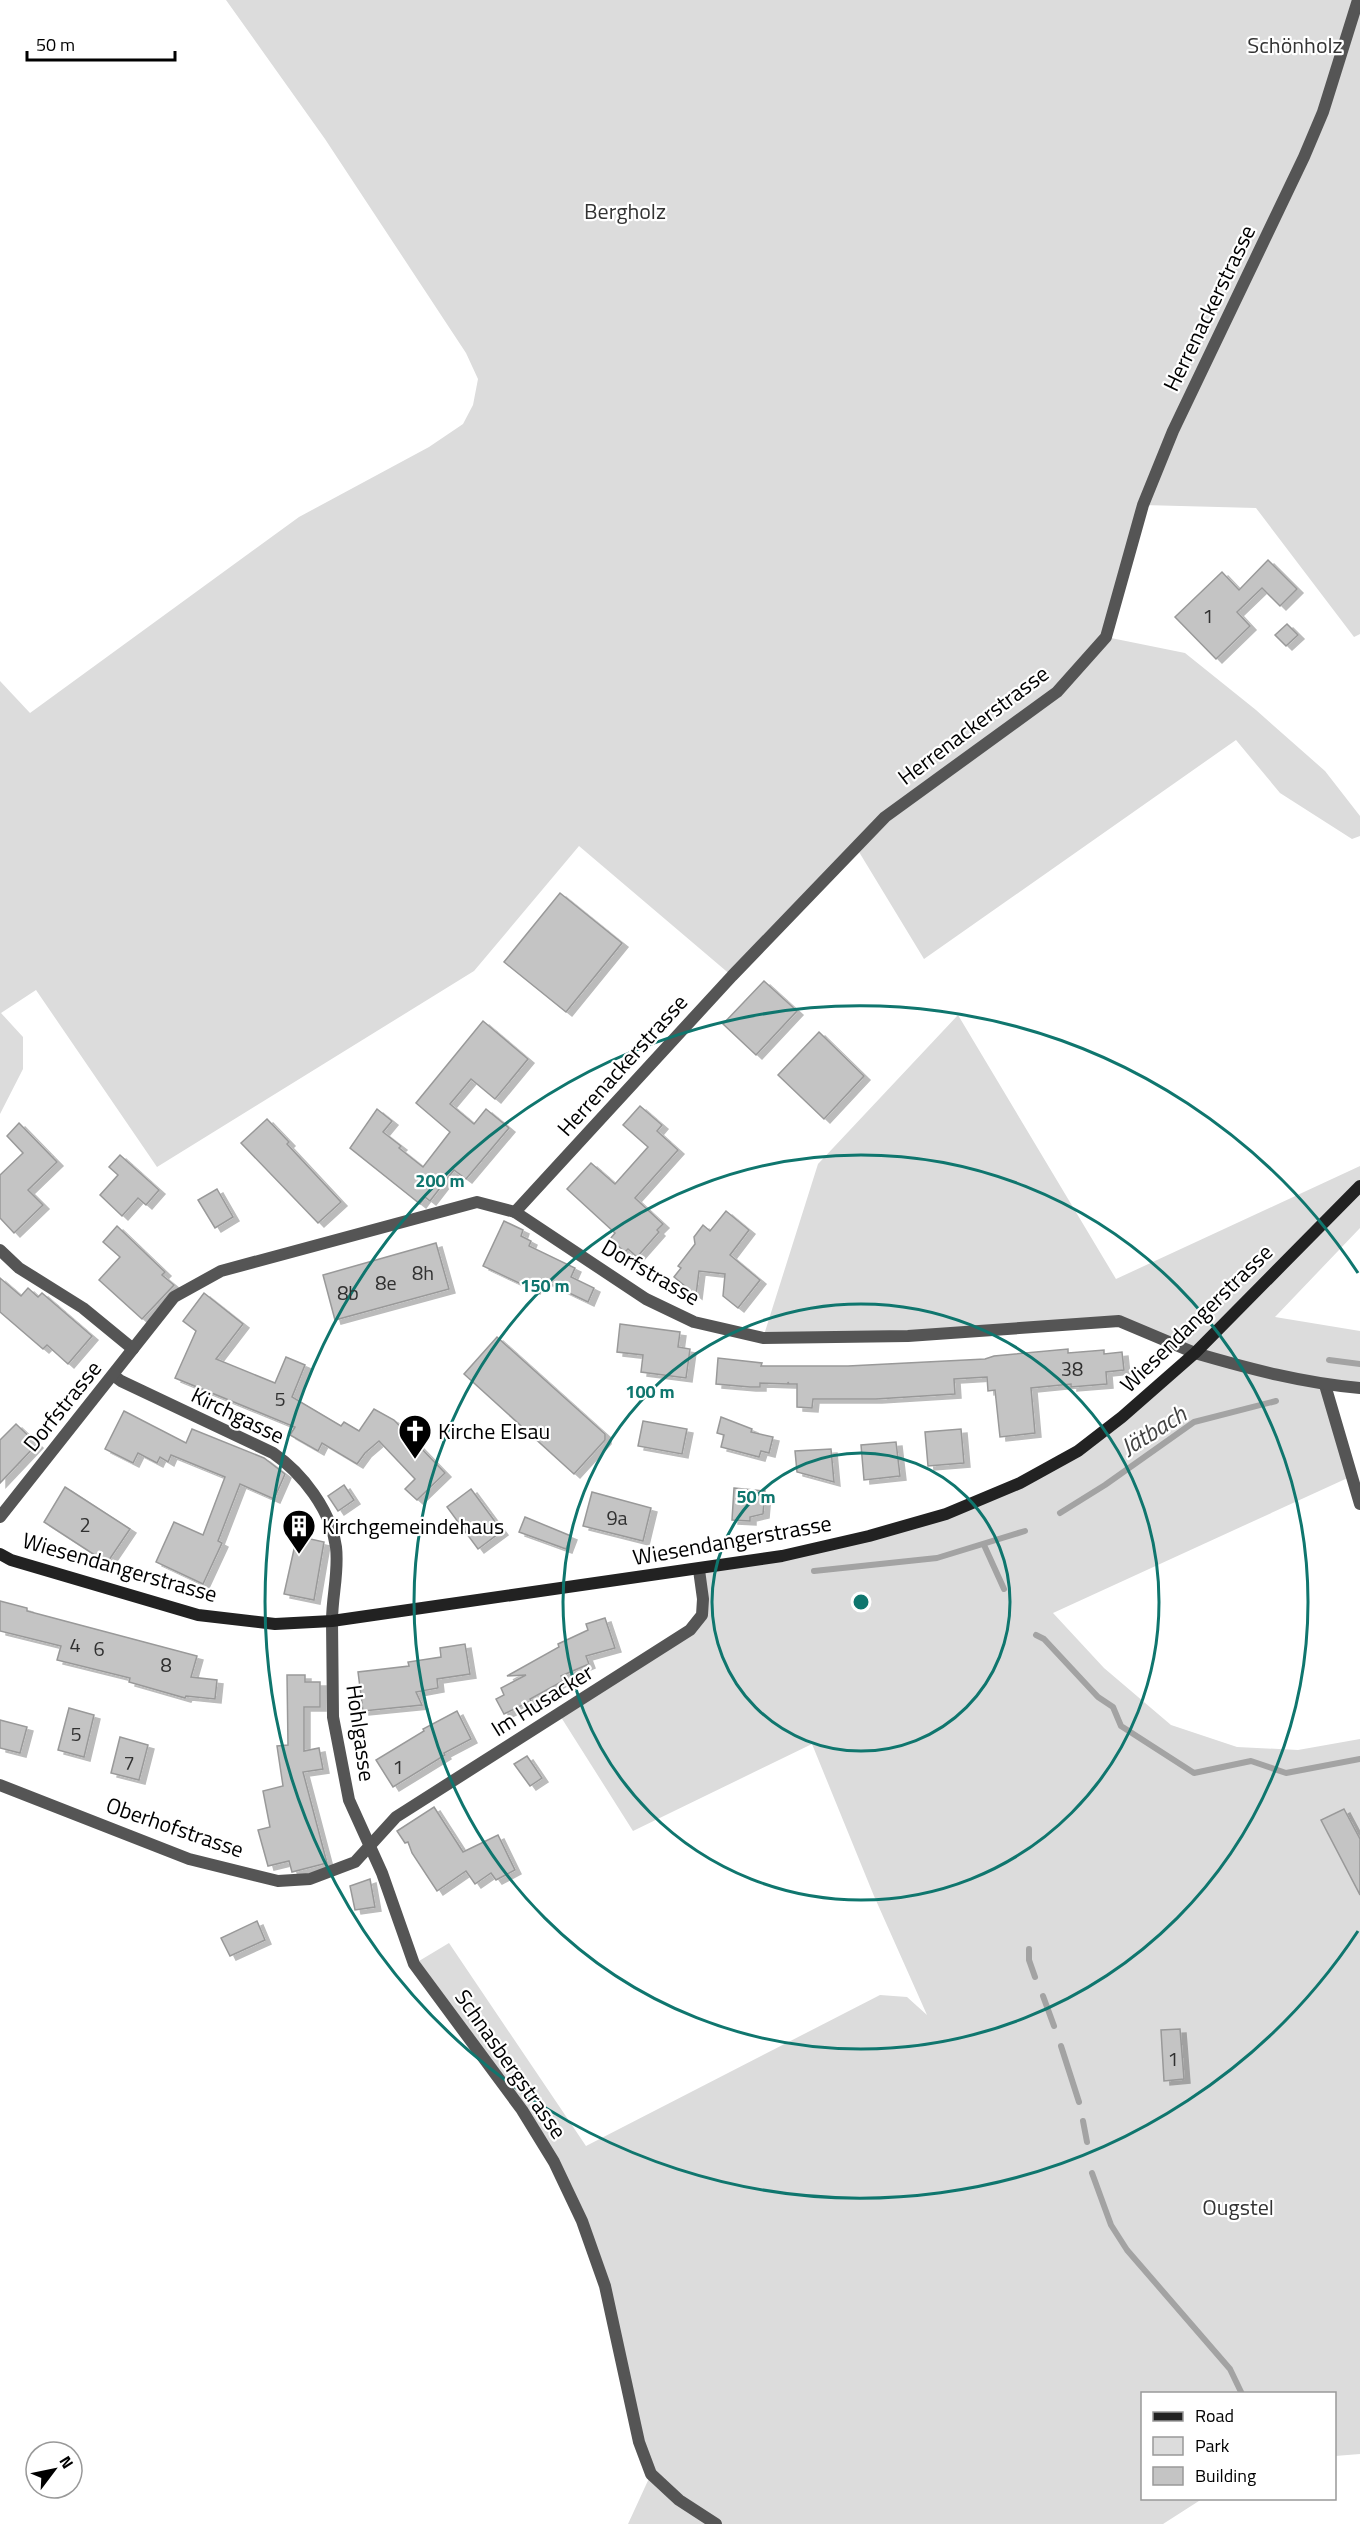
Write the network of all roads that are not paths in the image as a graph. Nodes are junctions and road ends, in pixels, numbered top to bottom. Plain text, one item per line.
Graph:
1 (1358, 0) edge
2 (1360, 1186) edge
3 (515, 1212) junction
4 (0, 1250) edge
5 (133, 1349) junction
6 (1196, 1353) junction
7 (113, 1376) junction
8 (1325, 1385) junction
9 (1360, 1388) edge
10 (1360, 1504) edge
11 (0, 1517) edge
12 (0, 1554) edge
13 (699, 1570) junction
14 (332, 1621) junction
15 (0, 1785) edge
16 (369, 1847) junction
17 (716, 2524) edge

1 - 3 street, Herrenackerstrasse
2 - 6 main road, Wiesendangerstrasse
3 - 5 street, Dorfstrasse
3 - 6 street, Dorfstrasse
4 - 5 street
5 - 7 street, Dorfstrasse
6 - 8 street, Dorfstrasse
6 - 13 main road, Wiesendangerstrasse
7 - 11 street, Dorfstrasse
7 - 14 street, Kirchgasse
8 - 9 street, Dorfstrasse
8 - 10 street
12 - 14 main road, Wiesendangerstrasse
13 - 14 main road, Wiesendangerstrasse
13 - 16 street, Im Husacker
14 - 16 street, Hohlgasse
15 - 16 street, Oberhofstrasse
16 - 17 street, Schnasbergstrasse

